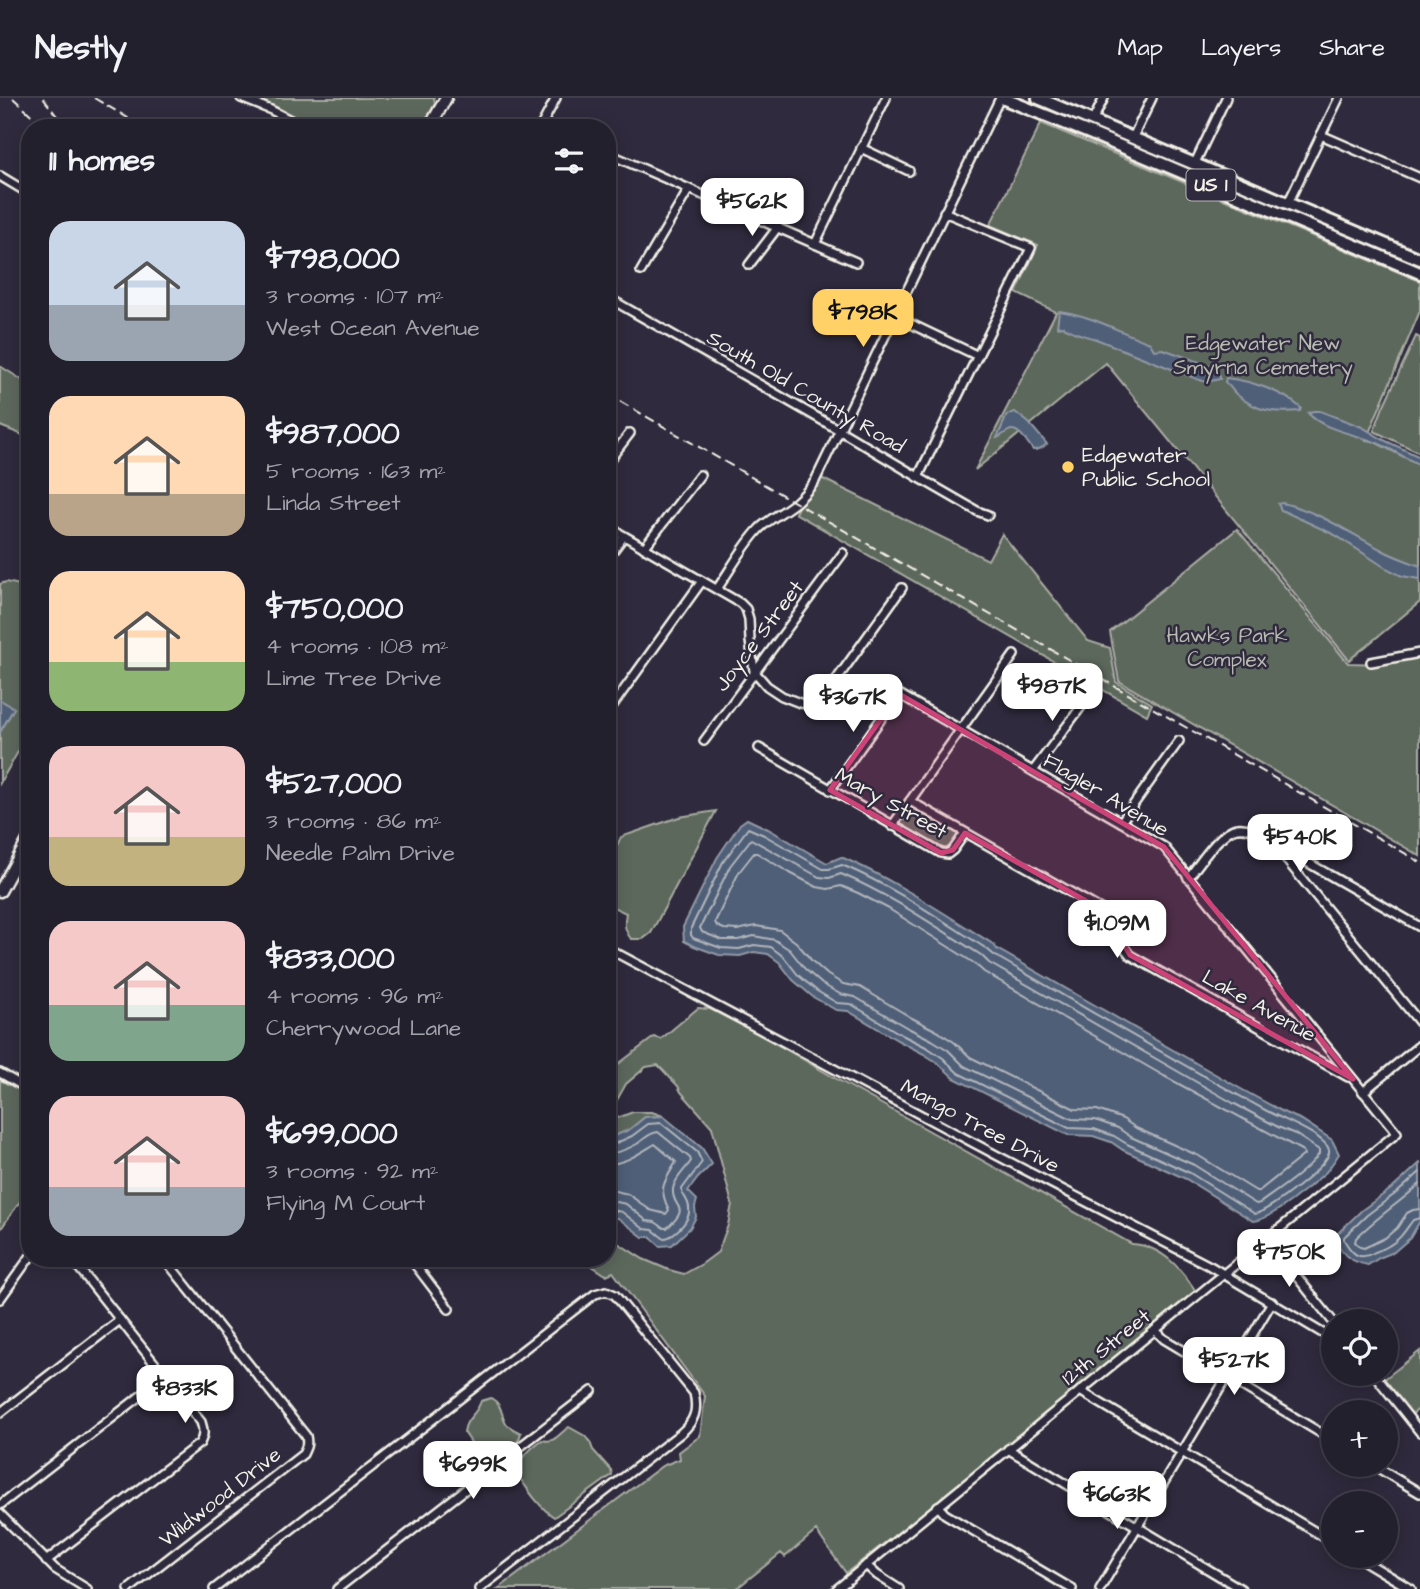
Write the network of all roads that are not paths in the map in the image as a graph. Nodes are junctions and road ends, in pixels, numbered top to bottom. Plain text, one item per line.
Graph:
1 (241, 98) edge
2 (446, 98) edge
3 (556, 98) edge
4 (886, 98) edge
5 (1001, 98) edge
6 (1038, 98) edge
7 (1104, 98) edge
8 (1152, 98) edge
9 (1226, 98) edge
10 (1339, 98) edge
11 (288, 119) edge
12 (434, 119) edge
13 (545, 119) edge
14 (1093, 120) junction
15 (1321, 135) junction
16 (1133, 137) junction
17 (862, 148) junction
18 (616, 158) edge
19 (1195, 163) junction
20 (909, 171) dead end
21 (0, 176) edge
22 (1420, 178) edge
23 (1203, 181) junction
24 (21, 189) edge
25 (690, 189) junction
26 (1286, 202) junction
27 (944, 212) junction
28 (1292, 219) junction
29 (778, 227) junction
30 (1382, 243) junction
31 (815, 244) junction
32 (1420, 259) edge
33 (856, 262) dead end
34 (749, 265) dead end
35 (641, 271) dead end
36 (1420, 273) edge
37 (616, 302) edge
38 (894, 316) junction
39 (978, 356) junction
40 (839, 430) junction
41 (630, 433) dead end
42 (616, 451) edge
43 (700, 475) dead end
44 (918, 477) junction
45 (988, 515) dead end
46 (616, 531) edge
47 (624, 536) junction
48 (616, 547) edge
49 (644, 548) junction
50 (843, 553) dead end
51 (702, 581) junction
52 (902, 588) dead end
53 (717, 589) junction
54 (1420, 653) edge
55 (1014, 655) dead end
56 (1371, 662) dead end
57 (754, 671) junction
58 (1093, 691) dead end
59 (899, 694) junction
60 (616, 701) edge
61 (818, 705) junction
62 (960, 730) junction
63 (704, 741) dead end
64 (1180, 741) dead end
65 (759, 748) dead end
66 (1033, 771) junction
67 (830, 790) junction
68 (910, 801) junction
69 (1121, 822) junction
70 (892, 826) junction
71 (965, 833) junction
72 (1272, 842) junction
73 (21, 853) edge
74 (1188, 878) junction
75 (0, 891) edge
76 (1420, 927) edge
77 (616, 953) edge
78 (1420, 1023) edge
79 (1420, 1045) edge
80 (0, 1073) edge
81 (1353, 1079) junction
82 (21, 1085) edge
83 (1363, 1092) junction
84 (1397, 1133) joint
85 (1266, 1238) junction
86 (23, 1267) edge
87 (78, 1267) edge
88 (171, 1267) edge
89 (417, 1267) edge
90 (1223, 1273) junction
91 (0, 1299) edge
92 (1272, 1302) junction
93 (449, 1309) dead end
94 (1323, 1309) edge
95 (120, 1320) junction
96 (1155, 1330) junction
97 (1321, 1332) edge
98 (165, 1377) junction
99 (1227, 1377) junction
100 (1384, 1386) edge
101 (592, 1391) dead end
102 (1080, 1391) junction
103 (0, 1413) edge
104 (1420, 1432) edge
105 (1321, 1433) edge
106 (1008, 1449) junction
107 (1182, 1452) junction
108 (1393, 1477) edge
109 (1420, 1493) edge
110 (0, 1505) edge
111 (938, 1506) junction
112 (0, 1514) edge
113 (1138, 1527) junction
114 (1321, 1534) edge
115 (46, 1561) junction
116 (866, 1565) junction
117 (1376, 1568) edge
118 (87, 1589) edge
119 (129, 1589) edge
120 (214, 1589) edge
121 (337, 1589) edge
122 (479, 1589) edge
123 (837, 1589) edge
124 (900, 1589) edge
125 (1072, 1589) edge
126 (1100, 1589) edge
127 (1241, 1589) edge
128 (1411, 1589) edge

1 - 11 street
2 - 12 street
3 - 13 street
4 - 17 street
5 - 23 main road, US 1
5 - 27 street
6 - 14 main road, US 1
7 - 14 street
8 - 16 street
9 - 19 street
10 - 15 street
14 - 16 main road, US 1
15 - 22 street
15 - 26 street
16 - 19 main road, US 1
17 - 20 street
17 - 31 street
18 - 25 street
19 - 26 main road, US 1
21 - 24 street
23 - 26 main road
23 - 28 main road, US 1
25 - 29 street
25 - 35 street
26 - 30 main road, US 1
27 - 38 street
27 - 39 street
28 - 30 main road
28 - 36 main road, US 1
29 - 31 street
29 - 34 street
30 - 32 main road, US 1
31 - 33 street
37 - 40 street, South Old County Road
38 - 39 street
38 - 40 street
39 - 44 street
40 - 44 street, South Old County Road
40 - 53 street
41 - 42 street
43 - 49 street
44 - 45 street, South Old County Road
46 - 47 street
47 - 48 street
47 - 49 street
49 - 51 street
50 - 57 street, Joyce Street
51 - 53 street
51 - 60 street
52 - 61 street
53 - 57 street
54 - 56 street
55 - 62 street
57 - 61 street, Flagler Avenue
57 - 63 street, Joyce Street
58 - 66 street
59 - 61 street, Flagler Avenue
59 - 62 street, Flagler Avenue
59 - 67 street
62 - 66 street, Flagler Avenue
62 - 68 street
64 - 69 street
65 - 67 street, Mary Street
66 - 69 street, Flagler Avenue
67 - 70 street, Mary Street
68 - 70 street
68 - 71 street, Lake Avenue
69 - 74 street, Flagler Avenue
70 - 71 street, Mary Street
71 - 81 street, Lake Avenue
72 - 74 street
72 - 76 street
72 - 78 street
73 - 75 street
74 - 81 street, Flagler Avenue
77 - 90 street, Mango Tree Drive
79 - 83 street
80 - 82 street
81 - 83 street, Flagler Avenue
83 - 84 street, Flagler Avenue
84 - 85 street, 12th Street
85 - 90 street, 12th Street
85 - 94 street
86 - 91 street
87 - 95 street
88 - 119 street, Wildwood Drive
89 - 93 street
90 - 92 street, Mango Tree Drive
90 - 96 street, 12th Street
92 - 97 street, Mango Tree Drive
92 - 99 street
95 - 98 street
95 - 103 street
96 - 99 street
96 - 102 street, 12th Street
98 - 110 street
98 - 115 street
99 - 105 street
99 - 107 street
100 - 104 street
101 - 121 street
102 - 106 street, 12th Street
102 - 107 street
106 - 111 street, 12th Street
106 - 113 street
107 - 113 street
107 - 114 street
108 - 109 street
111 - 116 street, 12th Street
111 - 125 street
112 - 115 street
113 - 126 street
113 - 127 street
115 - 118 street
116 - 123 street, 12th Street
116 - 124 street
117 - 128 street
120 - 122 street

